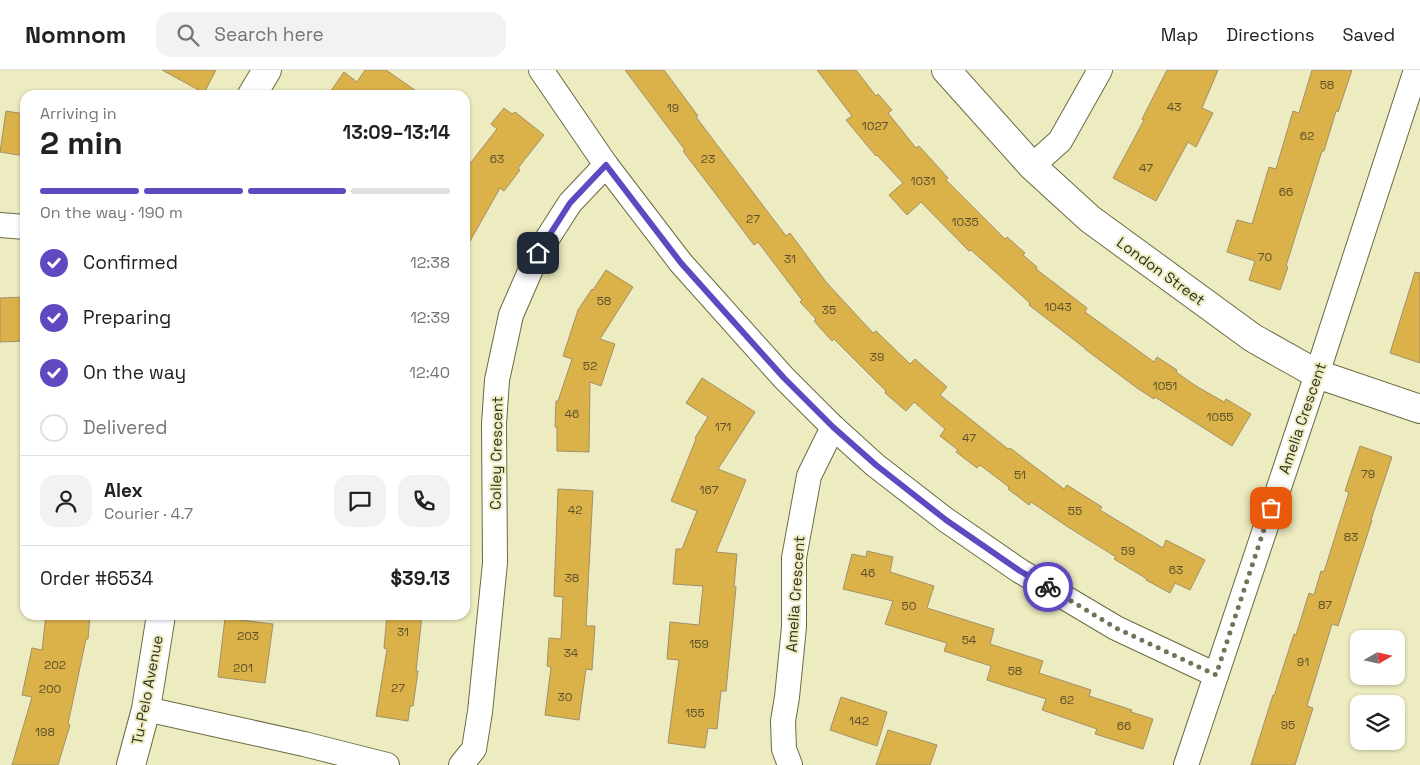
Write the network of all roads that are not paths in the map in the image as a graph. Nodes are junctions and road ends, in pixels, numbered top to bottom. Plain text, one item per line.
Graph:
1 (267, 70) edge
2 (541, 70) edge
3 (946, 70) edge
4 (1100, 70) edge
5 (1416, 70) edge
6 (255, 90) edge
7 (606, 165) junction
8 (1032, 166) junction
9 (0, 225) edge
10 (20, 227) edge
11 (1317, 374) junction
12 (1420, 409) edge
13 (833, 427) junction
14 (160, 620) edge
15 (1216, 675) junction
16 (146, 709) junction
17 (131, 765) edge
18 (387, 765) edge
19 (460, 765) edge
20 (790, 765) edge
21 (1186, 765) edge

1 - 6 street
2 - 7 street
3 - 8 street, London Street
4 - 8 street
5 - 11 street, Amelia Crescent
7 - 13 street
7 - 19 street, Colley Crescent
8 - 11 street, London Street
9 - 10 street
11 - 12 street, London Street
11 - 15 street, Amelia Crescent
13 - 15 street
13 - 20 street, Amelia Crescent
14 - 16 street, Tu-Pelo Avenue
15 - 21 street, Amelia Crescent
16 - 17 street, Tu-Pelo Avenue
16 - 18 street

